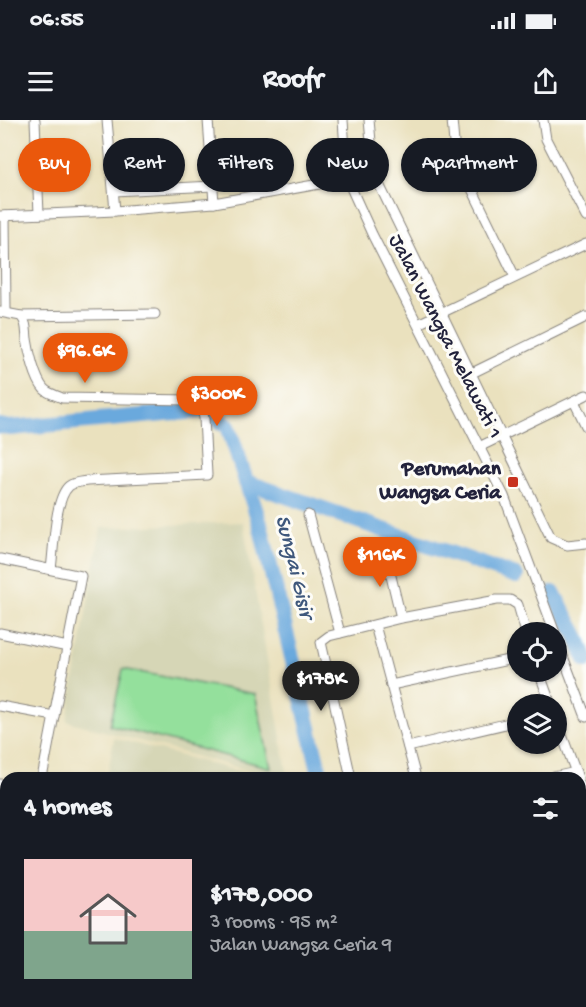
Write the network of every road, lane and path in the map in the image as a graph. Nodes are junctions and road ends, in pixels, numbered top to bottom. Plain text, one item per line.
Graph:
1 (35, 120) edge
2 (107, 120) edge
3 (208, 120) edge
4 (343, 120) edge
5 (369, 120) edge
6 (452, 120) edge
7 (543, 120) edge
8 (109, 138) edge
9 (209, 138) edge
10 (344, 138) edge
11 (306, 186) edge
12 (114, 192) edge
13 (213, 192) edge
14 (354, 192) edge
15 (214, 203) junction
16 (115, 211) junction
17 (39, 214) junction
18 (2, 216) edge
19 (586, 217) edge
20 (586, 244) edge
21 (515, 277) junction
22 (3, 311) edge
23 (441, 313) junction
24 (155, 314) dead end
25 (21, 316) junction
26 (586, 317) edge
27 (418, 324) junction
28 (470, 374) junction
29 (586, 395) edge
30 (574, 401) junction
31 (586, 426) edge
32 (501, 436) junction
33 (479, 447) junction
34 (308, 515) dead end
35 (586, 543) edge
36 (385, 551) dead end
37 (0, 559) edge
38 (51, 570) junction
39 (401, 618) junction
40 (523, 622) edge
41 (551, 622) edge
42 (375, 625) junction
43 (0, 633) edge
44 (340, 633) junction
45 (68, 647) junction
46 (507, 660) edge
47 (567, 667) edge
48 (391, 685) junction
49 (0, 706) edge
50 (54, 716) junction
51 (586, 717) edge
52 (507, 724) edge
53 (408, 747) junction
54 (567, 748) edge
55 (43, 772) edge
56 (350, 772) edge
57 (414, 772) edge
58 (576, 772) edge

1 - 17 street
2 - 8 street
3 - 9 street
4 - 10 street, Jalan Wangsa Melawati 1
5 - 23 street
6 - 21 street
7 - 19 street
11 - 15 street
12 - 16 street
13 - 15 street
14 - 27 street, Jalan Wangsa Melawati 1
15 - 16 street
16 - 17 street
17 - 18 street
18 - 22 street
20 - 21 street
21 - 23 street
22 - 25 street
23 - 27 street
23 - 28 street
24 - 25 street
25 - 38 street
26 - 28 street
27 - 33 street, Jalan Wangsa Melawati 1
28 - 32 street
29 - 30 street
30 - 31 street
30 - 32 street
32 - 33 street
32 - 35 street
33 - 41 street, Jalan Wangsa Melawati 1
34 - 44 street
36 - 39 street
37 - 38 street
38 - 45 street
39 - 40 street
39 - 42 street
42 - 44 street
42 - 48 street
43 - 45 street
44 - 56 street
45 - 50 street
46 - 48 street
47 - 51 street
48 - 53 street
49 - 50 street
50 - 55 street
52 - 53 street
53 - 57 street
54 - 58 street

